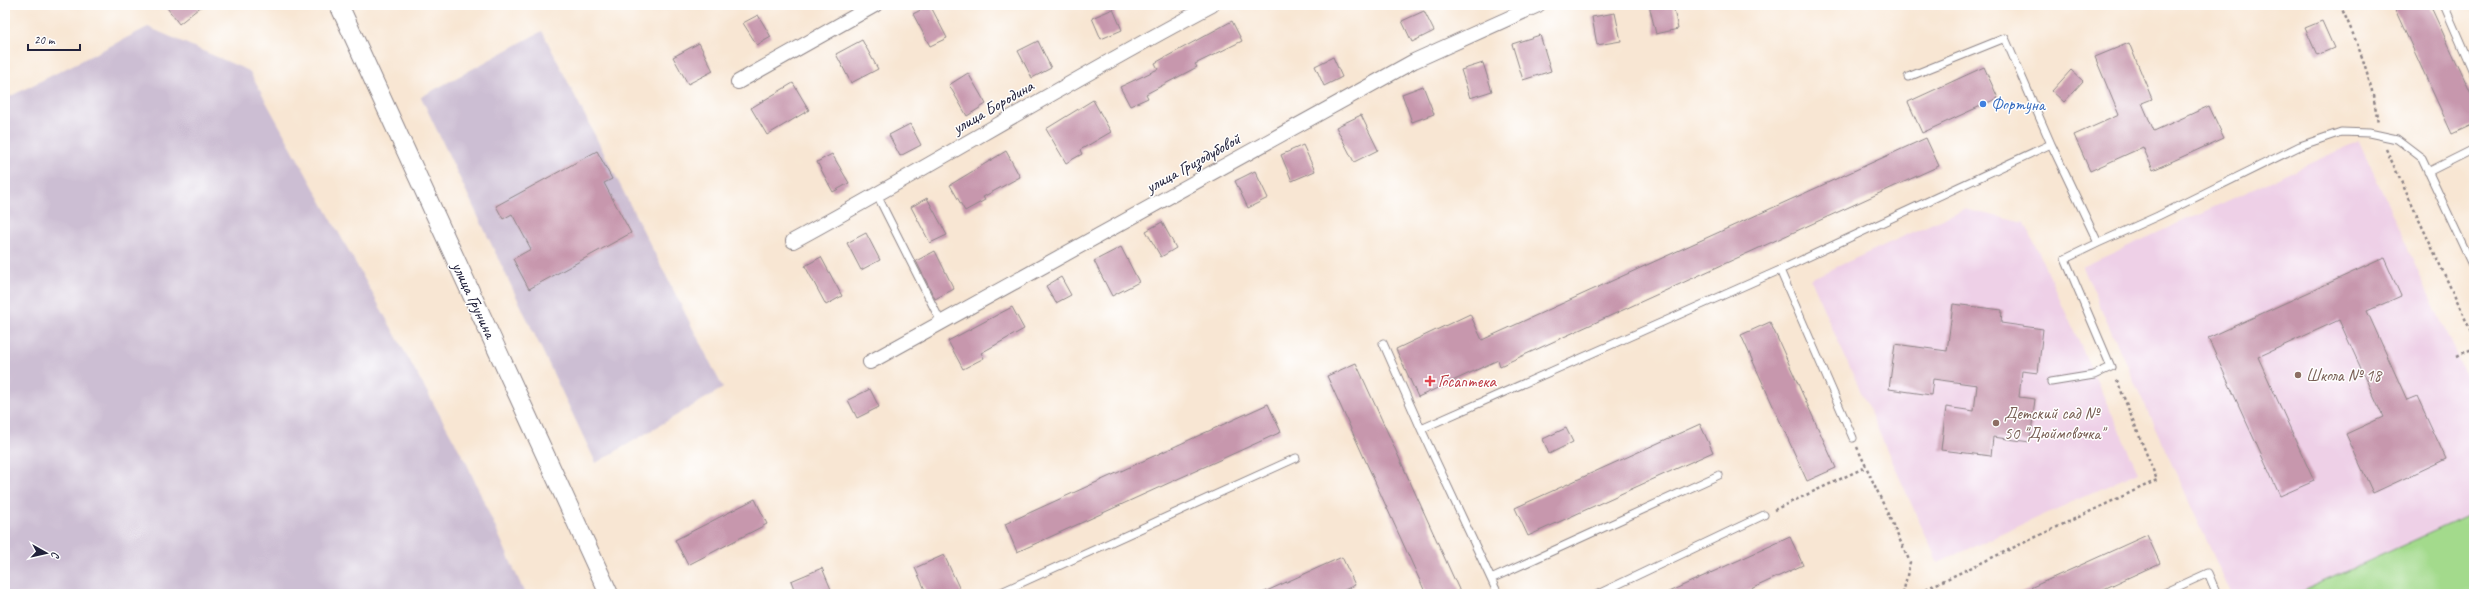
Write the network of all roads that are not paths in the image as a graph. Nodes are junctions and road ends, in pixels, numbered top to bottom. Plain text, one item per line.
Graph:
1 (339, 5) edge
2 (875, 5) edge
3 (1212, 5) edge
4 (1538, 5) edge
5 (2444, 5) edge
6 (2474, 74) edge
7 (1908, 77) dead end
8 (738, 82) dead end
9 (2051, 144) junction
10 (2474, 149) edge
11 (2428, 172) junction
12 (877, 195) junction
13 (793, 242) dead end
14 (2098, 243) junction
15 (2474, 269) edge
16 (1780, 270) junction
17 (941, 322) junction
18 (1383, 343) dead end
19 (870, 362) dead end
20 (2050, 382) dead end
21 (1420, 429) junction
22 (1853, 438) road end
23 (1296, 458) dead end
24 (1719, 476) dead end
25 (1764, 515) road end
26 (1491, 578) junction
27 (609, 594) edge
28 (997, 594) edge
29 (1498, 594) edge
30 (1598, 594) edge
31 (2162, 594) edge
32 (2217, 594) edge

1 - 27 street, улица Грунина
2 - 8 street
3 - 12 street, улица Бородина
4 - 17 street, улица Гризодубовой
5 - 6 lane
7 - 9 lane
9 - 14 lane
9 - 16 lane
10 - 11 lane
11 - 14 lane
11 - 15 lane
12 - 13 street, улица Бородина
12 - 17 lane
14 - 20 lane
16 - 21 lane
16 - 22 lane
17 - 19 street, улица Гризодубовой
18 - 21 lane
21 - 26 lane
23 - 28 lane
24 - 26 lane
25 - 30 lane
26 - 29 lane
31 - 32 lane

